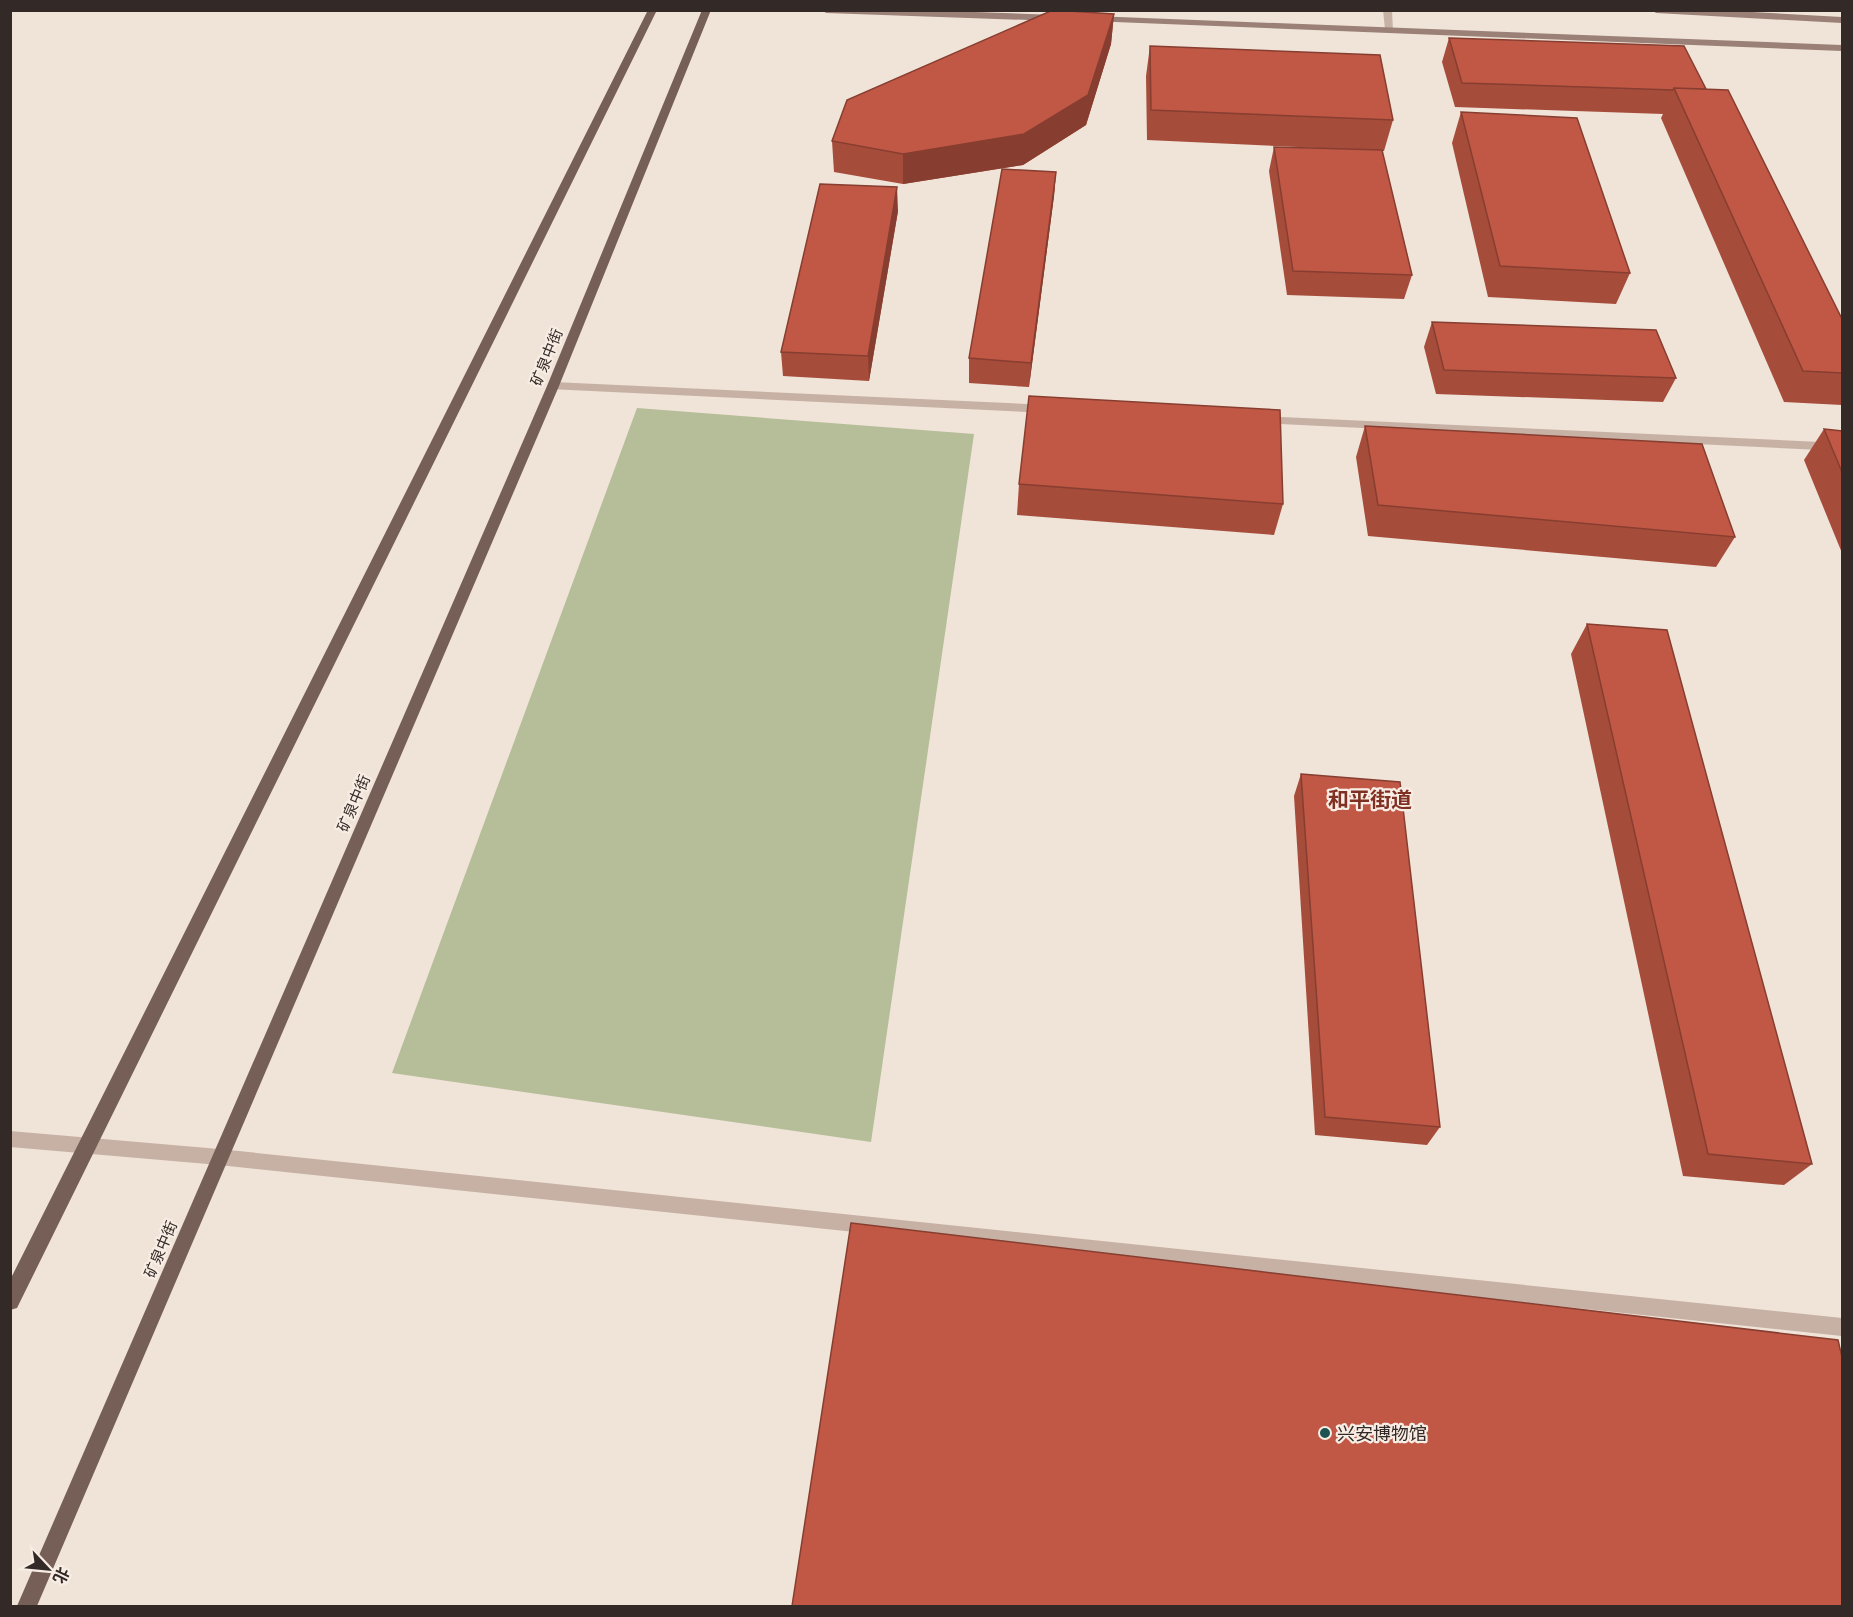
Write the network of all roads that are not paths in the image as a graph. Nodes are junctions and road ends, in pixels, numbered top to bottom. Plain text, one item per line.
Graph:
1 (653, 10) edge
2 (707, 10) edge
3 (826, 10) edge
4 (1387, 10) edge
5 (1656, 10) edge
6 (1073, 19) edge
7 (1084, 19) edge
8 (1842, 20) edge
9 (1390, 29) junction
10 (1842, 48) edge
11 (554, 386) junction
12 (1067, 410) edge
13 (1246, 419) edge
14 (1842, 447) edge
15 (10, 1139) edge
16 (89, 1145) junction
17 (219, 1157) junction
18 (10, 1301) edge
19 (1842, 1327) edge
20 (27, 1606) edge

1 - 16 main road
2 - 11 main road, 矿泉中街
3 - 6 main road
4 - 9 street
5 - 8 main road
7 - 9 main road
9 - 10 main road
11 - 12 street
11 - 17 main road, 矿泉中街
13 - 14 street
15 - 16 street
16 - 17 street
16 - 18 main road
17 - 19 street
17 - 20 main road, 矿泉中街

